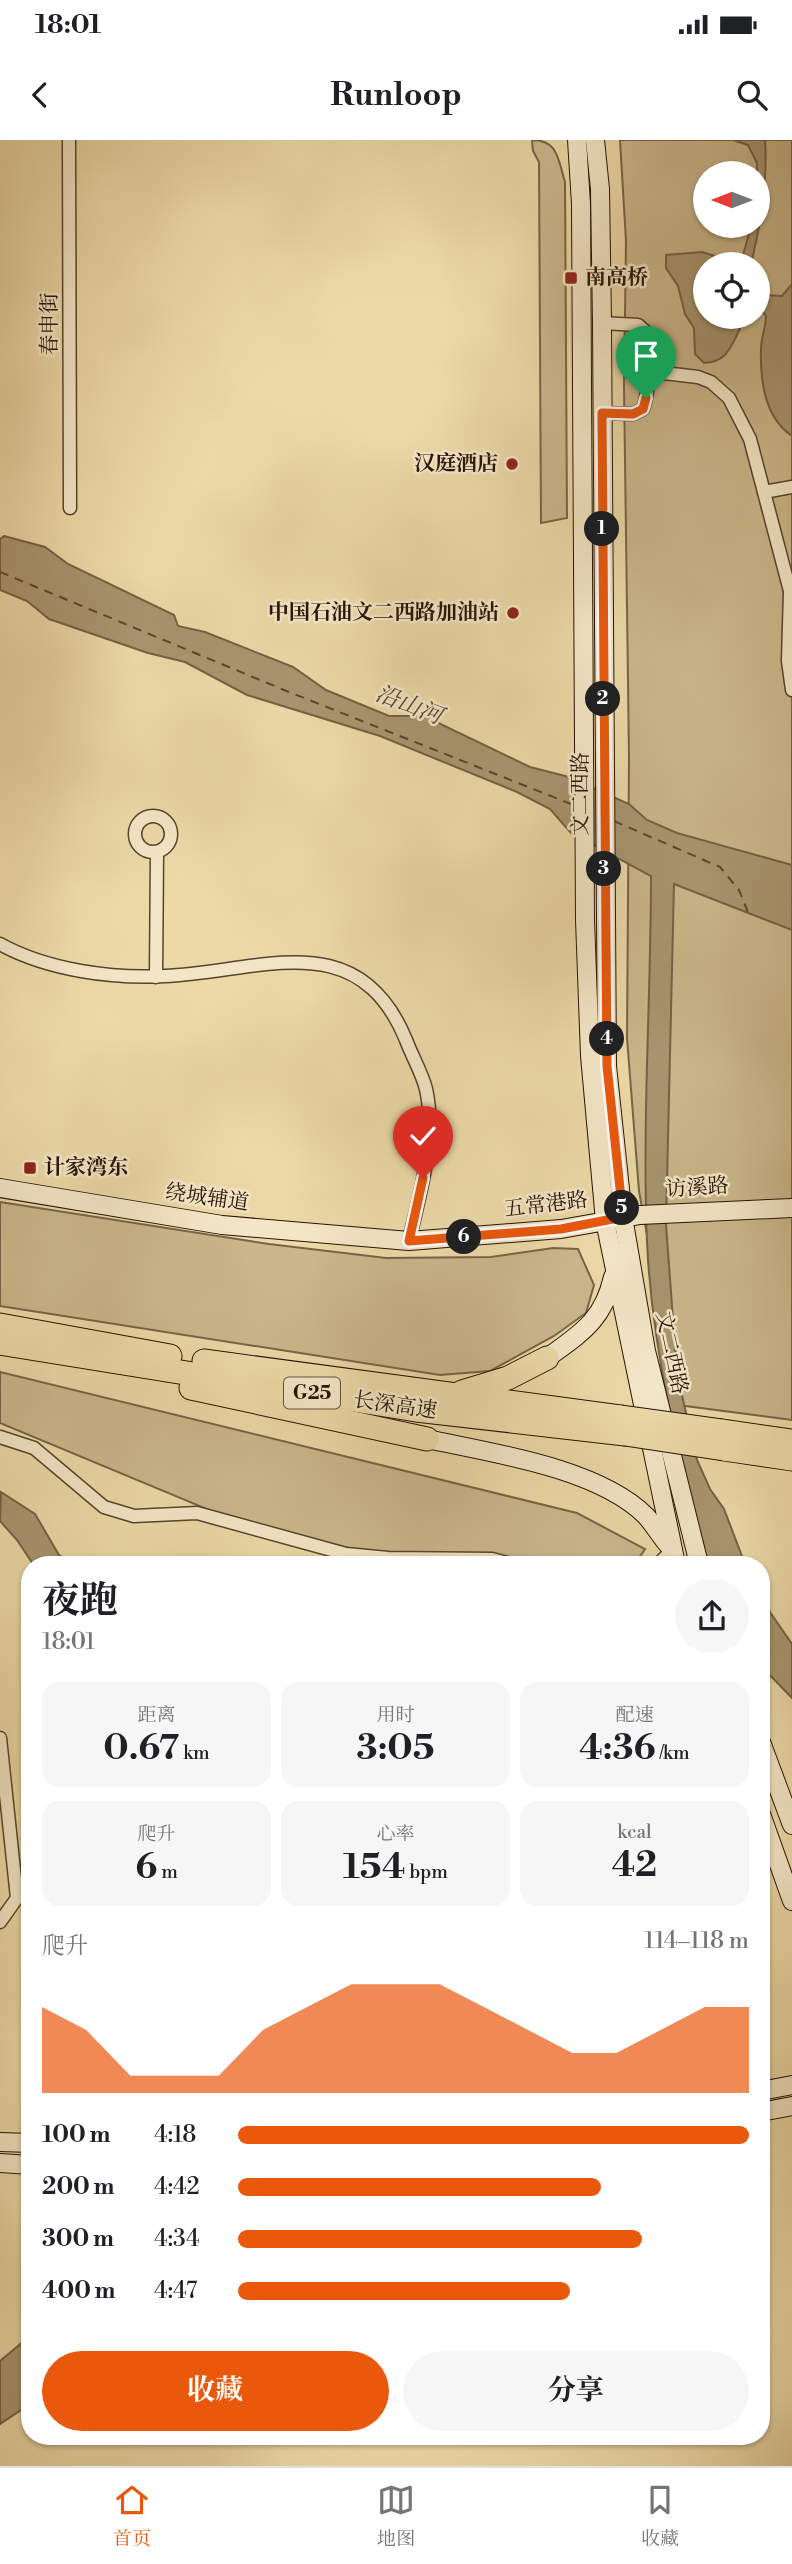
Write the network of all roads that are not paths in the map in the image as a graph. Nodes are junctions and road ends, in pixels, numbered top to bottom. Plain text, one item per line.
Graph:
1 (69, 140) edge
2 (577, 140) edge
3 (595, 140) edge
4 (602, 323) junction
5 (647, 372) junction
6 (602, 413) junction
7 (792, 487) edge
8 (764, 492) junction
9 (70, 508) dead end
10 (791, 591) edge
11 (792, 691) edge
12 (157, 852) dead end
13 (0, 944) edge
14 (156, 977) junction
15 (0, 1188) edge
16 (792, 1208) edge
17 (632, 1216) junction
18 (605, 1221) junction
19 (409, 1241) junction
20 (615, 1270) junction
21 (0, 1325) edge
22 (0, 1343) edge
23 (56, 1354) junction
24 (547, 1358) joint
25 (452, 1395) junction
26 (622, 1426) junction
27 (0, 1437) edge
28 (427, 1438) joint
29 (722, 1440) junction
30 (792, 1441) edge
31 (792, 1458) edge
32 (404, 1556) edge
33 (673, 1556) edge
34 (674, 1556) edge
35 (697, 1556) edge
36 (0, 1738) edge
37 (770, 1766) edge
38 (792, 1825) edge
39 (770, 1839) edge
40 (792, 1901) edge
41 (0, 1922) edge
42 (792, 2085) edge
43 (770, 2089) edge
44 (792, 2106) edge
45 (770, 2110) edge
46 (0, 2142) edge
47 (21, 2143) edge
48 (0, 2163) edge
49 (21, 2164) edge

1 - 9 street, 春申街
2 - 18 main road, 文二西路
3 - 4 main road, 文二西路
4 - 5 street
4 - 6 main road, 文二西路
5 - 6 street
5 - 8 street
6 - 17 main road, 文二西路
7 - 8 street
8 - 10 street
10 - 11 street
12 - 14 street
13 - 14 street
14 - 19 street
15 - 19 main road, 绕城辅道
16 - 17 main road, 访溪路
17 - 18 main road, 访溪路
17 - 35 main road, 文二西路
18 - 19 main road, 五常港路
18 - 20 main road, 文二西路
20 - 24 main road
20 - 34 main road, 文二西路
21 - 25 highway, 长深高速 / G25
22 - 23 highway, 长深高速 / G25
23 - 26 highway, 长深高速 / G25
23 - 28 highway
24 - 25 highway
25 - 26 highway, 长深高速 / G25
26 - 29 highway, 长深高速 / G25, bridge
27 - 32 street
28 - 33 main road
29 - 30 highway, 长深高速 / G25
29 - 31 highway, 长深高速 / G25
36 - 41 street
37 - 38 main road
39 - 40 main road
42 - 43 main road
44 - 45 main road
46 - 47 main road
48 - 49 main road

